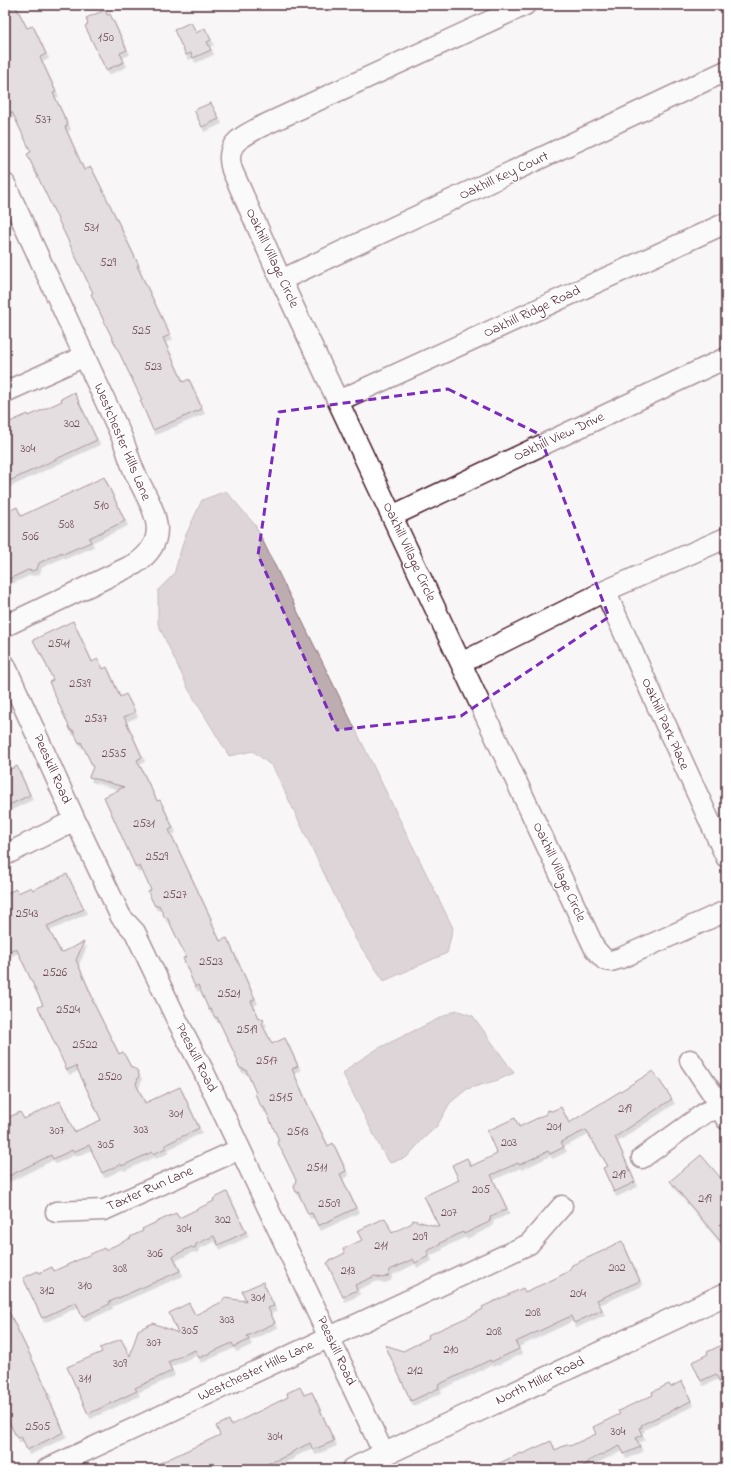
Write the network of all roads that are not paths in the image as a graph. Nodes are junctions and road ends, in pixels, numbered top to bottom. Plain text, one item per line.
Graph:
1 (525, 5) edge
2 (726, 71) edge
3 (5, 184) edge
4 (726, 223) edge
5 (281, 280) junction
6 (85, 356) junction
7 (726, 358) edge
8 (5, 392) edge
9 (338, 401) junction
10 (392, 516) junction
11 (726, 538) edge
12 (605, 591) junction
13 (5, 626) edge
14 (461, 663) junction
15 (5, 665) edge
16 (75, 820) junction
17 (5, 855) edge
18 (726, 857) edge
19 (726, 911) edge
20 (690, 1060) dead end
21 (724, 1112) edge
22 (240, 1149) junction
23 (642, 1158) dead end
24 (562, 1206) dead end
25 (56, 1212) dead end
26 (726, 1294) edge
27 (330, 1337) junction
28 (384, 1454) junction
29 (47, 1469) edge
30 (353, 1469) edge

1 - 5 street, Oakhill Village Circle
2 - 5 street, Oakhill Key Court
3 - 6 street, Westchester Hills Lane
4 - 9 street, Oakhill Ridge Road
5 - 9 street, Oakhill Village Circle
6 - 8 street
6 - 13 street, Westchester Hills Lane
7 - 10 street, Oakhill View Drive
9 - 10 street, Oakhill Village Circle
10 - 14 street, Oakhill Village Circle
11 - 12 street
12 - 14 street
12 - 18 street, Oakhill Park Place
14 - 19 street, Oakhill Village Circle
15 - 16 street, Peeskill Road
16 - 17 street
16 - 22 street, Peeskill Road
20 - 21 street
21 - 23 street
22 - 25 street, Taxter Run Lane
22 - 27 street, Peeskill Road
24 - 27 street, Westchester Hills Lane
26 - 28 street, North Miller Road
27 - 28 street, Peeskill Road
27 - 29 street, Westchester Hills Lane
28 - 30 street, North Miller Road

